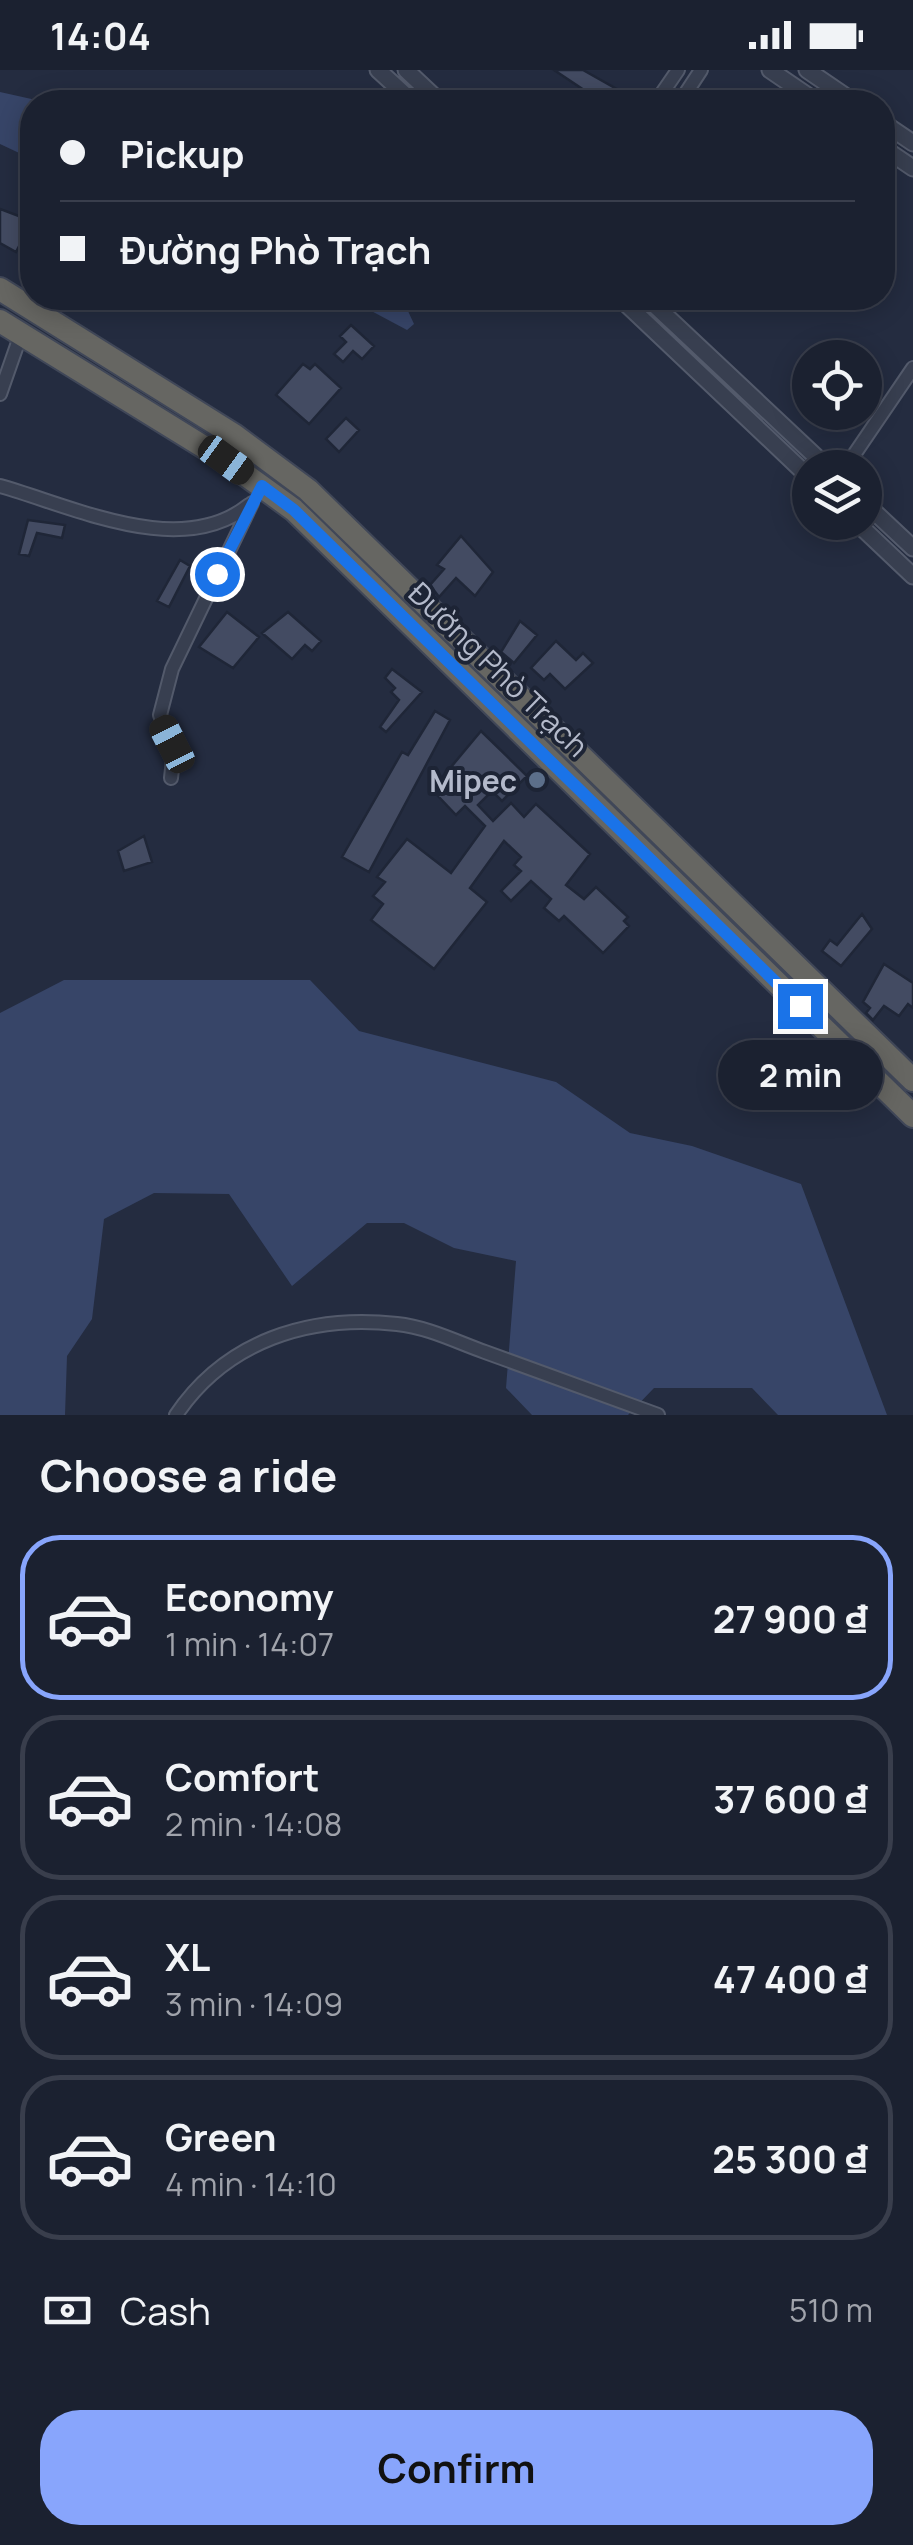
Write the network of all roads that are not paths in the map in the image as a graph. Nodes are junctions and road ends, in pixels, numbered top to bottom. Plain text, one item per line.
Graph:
1 (378, 70) edge
2 (406, 70) edge
3 (770, 70) edge
4 (807, 70) edge
5 (400, 90) edge
6 (427, 90) edge
7 (800, 90) edge
8 (836, 90) edge
9 (35, 310) edge
10 (633, 310) edge
11 (660, 310) edge
12 (0, 320) edge
13 (22, 334) junction
14 (913, 368) edge
15 (0, 394) edge
16 (809, 450) edge
17 (857, 450) edge
18 (792, 461) edge
19 (0, 486) edge
20 (257, 495) junction
21 (882, 519) edge
22 (875, 540) edge
23 (913, 548) edge
24 (913, 576) edge
25 (171, 778) dead end
26 (913, 1080) edge
27 (913, 1116) edge
28 (176, 1415) edge
29 (658, 1415) edge

1 - 5 street
2 - 6 street
3 - 7 street
4 - 8 street
9 - 26 highway, Đường Phò Trạch
10 - 18 street
11 - 16 street
12 - 13 highway, Đường Phò Trạch
13 - 15 street
13 - 20 highway, Đường Phò Trạch
14 - 17 street
19 - 20 street
20 - 25 street
20 - 27 highway, Đường Phò Trạch
21 - 23 street
22 - 24 street
28 - 29 street

